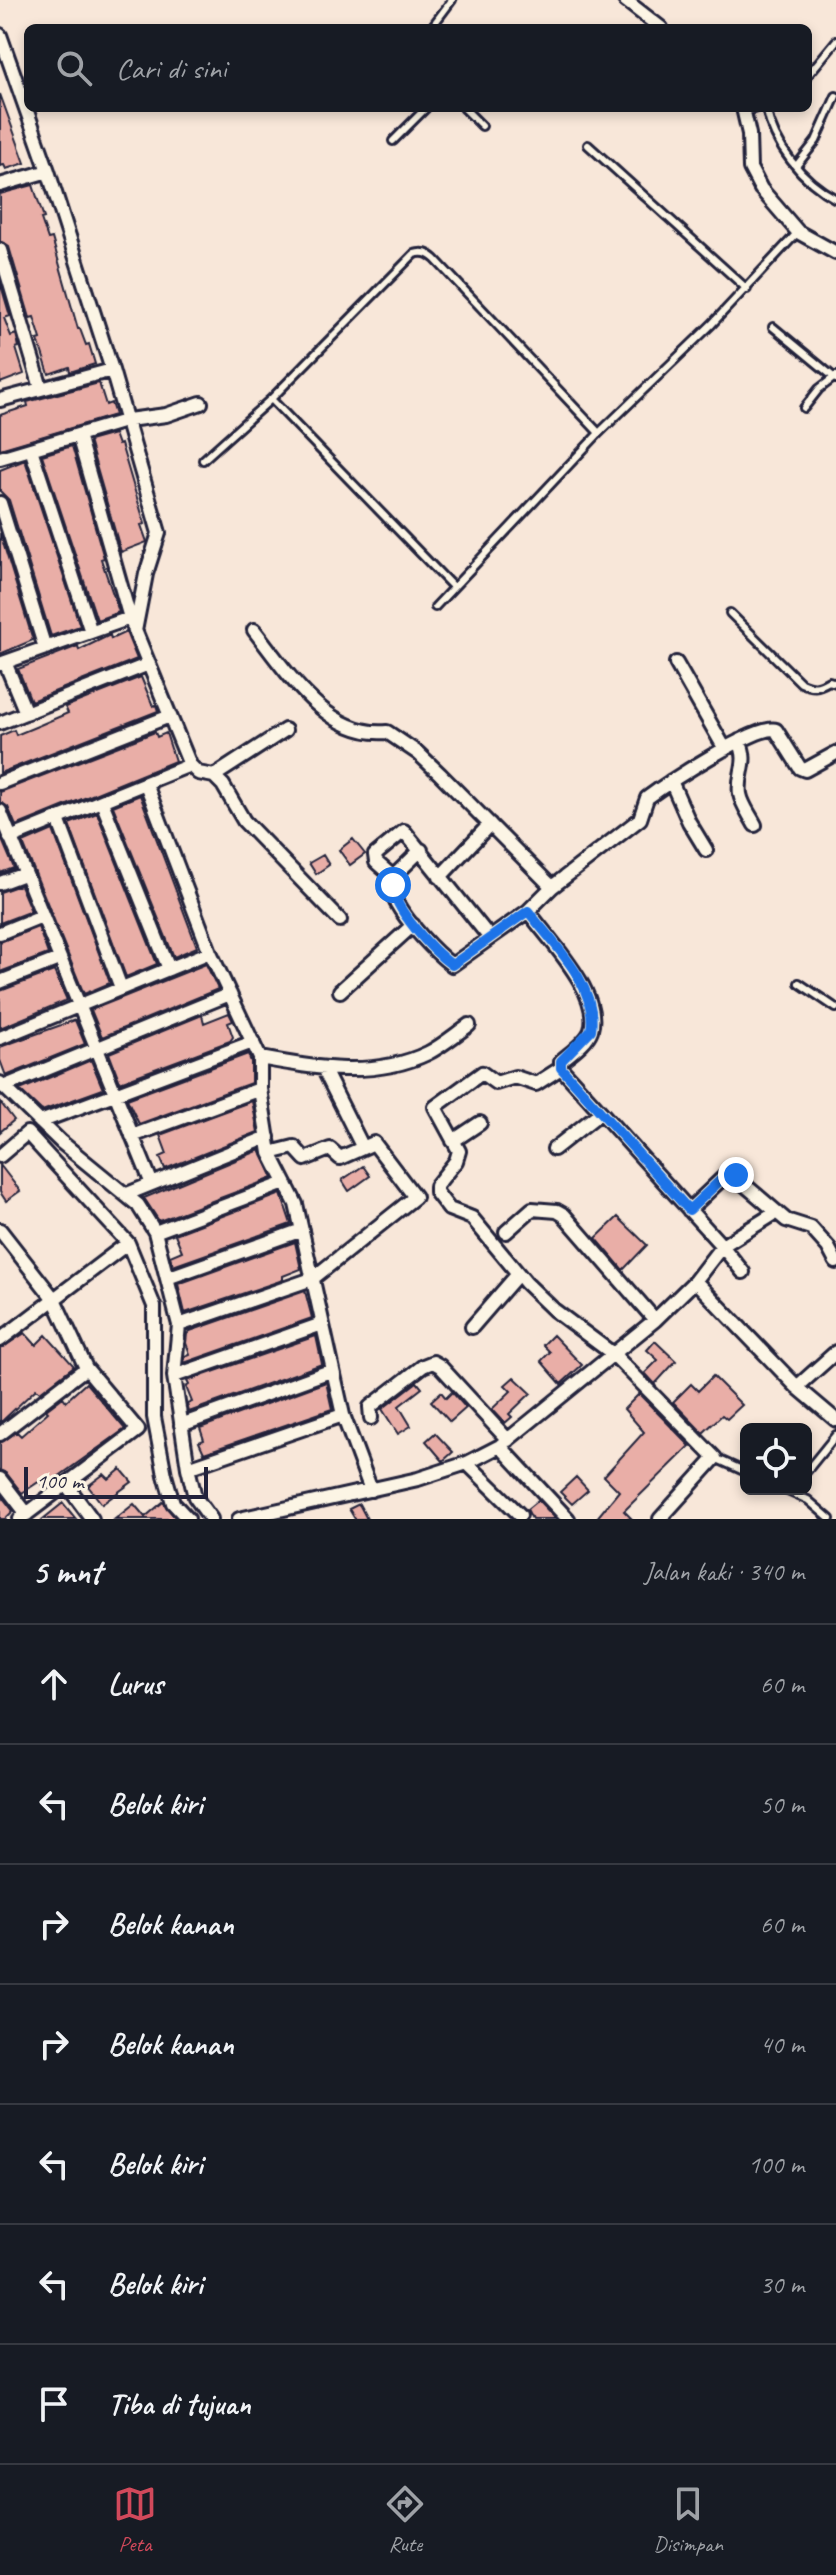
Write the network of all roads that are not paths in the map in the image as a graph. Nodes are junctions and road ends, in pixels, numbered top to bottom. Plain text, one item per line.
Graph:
1 (439, 0) edge
2 (452, 0) edge
3 (625, 0) edge
4 (444, 8) junction
5 (434, 24) edge
6 (656, 24) edge
7 (0, 35) edge
8 (836, 41) edge
9 (812, 70) edge
10 (836, 96) edge
11 (24, 103) edge
12 (27, 112) edge
13 (422, 112) edge
14 (468, 112) edge
15 (748, 112) edge
16 (767, 112) edge
17 (482, 126) dead end
18 (393, 141) dead end
19 (588, 145) dead end
20 (797, 165) junction
21 (48, 171) junction
22 (0, 185) edge
23 (836, 199) edge
24 (798, 232) junction
25 (0, 250) edge
26 (836, 253) edge
27 (747, 289) junction
28 (773, 327) dead end
29 (112, 370) junction
30 (836, 378) edge
31 (41, 388) junction
32 (271, 399) junction
33 (0, 400) edge
34 (201, 403) dead end
35 (804, 408) dead end
36 (128, 420) junction
37 (599, 433) junction
38 (78, 435) junction
39 (31, 449) junction
40 (0, 458) edge
41 (203, 460) dead end
42 (0, 503) edge
43 (453, 587) junction
44 (435, 607) dead end
45 (730, 613) dead end
46 (133, 625) junction
47 (254, 630) dead end
48 (91, 632) junction
49 (45, 648) junction
50 (3, 663) edge
51 (676, 663) dead end
52 (149, 664) junction
53 (836, 683) edge
54 (26, 713) junction
55 (170, 716) junction
56 (0, 723) edge
57 (285, 730) dead end
58 (739, 741) junction
59 (725, 749) junction
60 (836, 753) edge
61 (190, 765) junction
62 (214, 776) junction
63 (671, 781) junction
64 (0, 783) edge
65 (146, 784) junction
66 (102, 802) junction
67 (0, 811) edge
68 (58, 819) junction
69 (490, 824) junction
70 (755, 825) dead end
71 (10, 838) junction
72 (421, 850) junction
73 (706, 850) dead end
74 (24, 874) junction
75 (393, 877) junction
76 (440, 877) junction
77 (0, 883) edge
78 (552, 887) junction
79 (528, 911) junction
80 (42, 916) junction
81 (340, 920) dead end
82 (413, 925) junction
83 (0, 933) edge
84 (490, 938) junction
85 (210, 952) junction
86 (59, 959) junction
87 (169, 969) junction
88 (0, 982) edge
89 (799, 983) dead end
90 (121, 988) junction
91 (340, 991) dead end
92 (230, 994) junction
93 (78, 1005) junction
94 (836, 1008) edge
95 (469, 1025) dead end
96 (0, 1038) edge
97 (253, 1042) junction
98 (96, 1049) junction
99 (260, 1058) junction
100 (561, 1068) junction
101 (324, 1070) junction
102 (1, 1085) edge
103 (260, 1089) junction
104 (114, 1092) junction
105 (601, 1112) junction
106 (40, 1122) junction
107 (480, 1123) dead end
108 (132, 1136) junction
109 (268, 1137) junction
110 (453, 1141) junction
111 (362, 1146) junction
112 (554, 1149) dead end
113 (270, 1153) junction
114 (0, 1155) edge
115 (285, 1183) junction
116 (152, 1184) junction
117 (127, 1194) junction
118 (689, 1210) junction
119 (777, 1212) junction
120 (0, 1230) edge
121 (302, 1230) junction
122 (155, 1232) junction
123 (506, 1232) dead end
124 (128, 1243) junction
125 (722, 1246) junction
126 (836, 1262) edge
127 (743, 1272) dead end
128 (518, 1274) junction
129 (167, 1278) junction
130 (312, 1279) junction
131 (695, 1281) junction
132 (54, 1299) junction
133 (655, 1320) junction
134 (322, 1324) junction
135 (179, 1325) junction
136 (472, 1327) dead end
137 (0, 1340) edge
138 (836, 1352) edge
139 (613, 1354) junction
140 (86, 1368) junction
141 (333, 1370) junction
142 (174, 1376) junction
143 (797, 1387) junction
144 (343, 1415) junction
145 (371, 1418) dead end
146 (836, 1420) edge
147 (181, 1425) junction
148 (0, 1434) edge
149 (836, 1435) edge
150 (504, 1443) junction
151 (715, 1458) junction
152 (467, 1463) junction
153 (812, 1465) edge
154 (188, 1468) junction
155 (740, 1469) edge
156 (0, 1479) edge
157 (66, 1484) junction
158 (371, 1490) junction
159 (798, 1495) edge
160 (520, 1515) dead end
161 (24, 1516) edge
162 (828, 1518) edge
163 (92, 1519) edge
164 (188, 1519) edge
165 (211, 1519) edge
166 (239, 1519) edge
167 (568, 1519) edge
168 (660, 1519) edge

1 - 4 lane
2 - 4 lane
3 - 6 street
4 - 5 lane
7 - 11 street
8 - 9 lane
10 - 20 lane
12 - 21 street
13 - 18 lane
14 - 17 lane
15 - 24 street
16 - 20 lane
19 - 27 lane
20 - 23 lane
21 - 22 street
21 - 29 street
24 - 26 street
24 - 27 lane
25 - 31 street
27 - 37 lane
28 - 30 lane
29 - 31 street
29 - 36 street
30 - 35 lane
31 - 33 street
32 - 37 lane
32 - 41 lane
32 - 43 lane
34 - 36 street
36 - 38 street
36 - 46 street
37 - 43 lane
38 - 39 street
38 - 46 street
39 - 40 street
39 - 48 street
42 - 49 street
43 - 44 lane
45 - 53 lane
46 - 48 street
46 - 52 street
47 - 69 street
48 - 49 street
49 - 50 street
50 - 54 street
51 - 59 street
52 - 54 street
52 - 55 street
54 - 56 street
55 - 61 street
55 - 64 street
57 - 62 street
58 - 59 street
58 - 60 street
58 - 70 street
59 - 63 street
61 - 62 street
61 - 65 street
62 - 81 street
63 - 73 street
63 - 78 street
65 - 66 street
65 - 85 street
66 - 68 street
66 - 87 street
67 - 71 street
68 - 71 street
68 - 90 street
69 - 76 street
69 - 78 street
71 - 74 street
72 - 75 street
72 - 75 street
72 - 76 street
74 - 77 street
74 - 80 street
75 - 82 street
76 - 84 street
78 - 79 street
79 - 84 street
79 - 100 street
80 - 83 street
80 - 86 street
82 - 84 street
82 - 91 street
85 - 87 street
85 - 92 street
86 - 88 street
86 - 93 street
87 - 90 street
89 - 94 lane
90 - 93 street
92 - 97 street
92 - 98 street
93 - 96 street
93 - 98 street
95 - 101 street
97 - 99 street
97 - 104 street
98 - 102 street
98 - 104 street
99 - 101 street
99 - 103 street
100 - 105 street
100 - 110 street
101 - 111 street
102 - 106 street
103 - 108 street
103 - 109 street
104 - 106 street
104 - 108 street
105 - 112 street
105 - 118 street
106 - 117 street
107 - 110 street
108 - 116 street
109 - 113 street
109 - 116 street
110 - 128 street
111 - 113 street
111 - 130 street
113 - 115 street
114 - 124 street
115 - 121 street
115 - 122 street
116 - 117 street
117 - 122 street
118 - 119 street
118 - 125 street
119 - 125 street
119 - 126 street
120 - 132 street
121 - 129 street
121 - 130 street
122 - 129 street
123 - 133 street
124 - 132 street
124 - 164 street
125 - 127 street
125 - 131 street
128 - 136 street
128 - 139 street
129 - 135 street
130 - 134 street
130 - 135 street
131 - 133 street
131 - 143 street
132 - 137 street
132 - 140 street
133 - 139 street
134 - 141 street
134 - 142 street
135 - 142 street
138 - 143 street
139 - 150 street
139 - 151 street
140 - 148 street
140 - 157 street
141 - 144 street
141 - 147 street
142 - 147 street
143 - 146 street
144 - 154 street
144 - 158 street
145 - 150 street
147 - 154 street
149 - 153 lane
150 - 152 street
150 - 167 street
151 - 155 lane
151 - 168 street
152 - 158 street
152 - 160 street
154 - 165 street
156 - 161 street
157 - 161 street
157 - 163 street
158 - 166 street
159 - 162 lane

